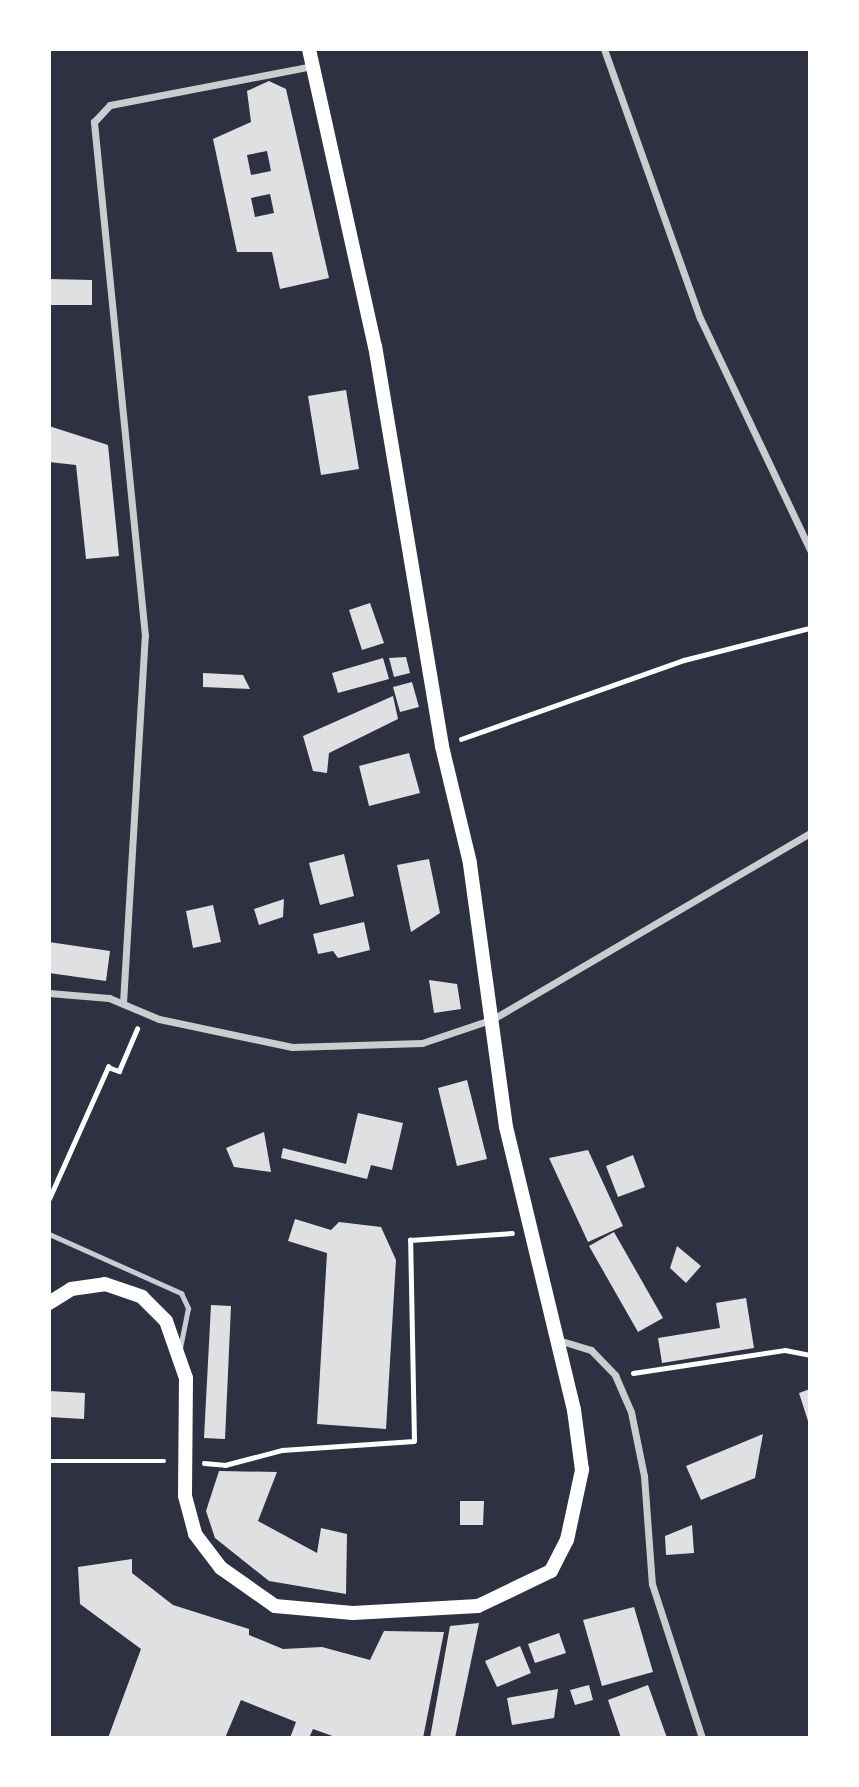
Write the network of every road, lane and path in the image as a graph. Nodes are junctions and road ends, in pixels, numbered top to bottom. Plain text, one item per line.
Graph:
1 (309, 49) edge
2 (604, 49) edge
3 (313, 66) junction
4 (810, 550) edge
5 (810, 628) edge
6 (442, 746) junction
7 (810, 833) edge
8 (49, 993) edge
9 (123, 1003) junction
10 (493, 1019) junction
11 (49, 1199) edge
12 (534, 1231) junction
13 (49, 1234) edge
14 (49, 1303) edge
15 (557, 1339) junction
16 (180, 1348) junction
17 (810, 1355) edge
18 (615, 1376) junction
19 (49, 1461) edge
20 (185, 1462) junction
21 (702, 1738) edge

1 - 3 main road
2 - 4 street
3 - 6 main road
3 - 9 street
5 - 6 path
6 - 10 main road
7 - 10 street
8 - 9 street
9 - 10 street
9 - 11 path
10 - 12 main road
12 - 15 main road
12 - 20 path
13 - 16 lane
14 - 16 main road
15 - 18 street
15 - 20 main road
16 - 20 main road
17 - 18 path
18 - 21 street
19 - 20 path

